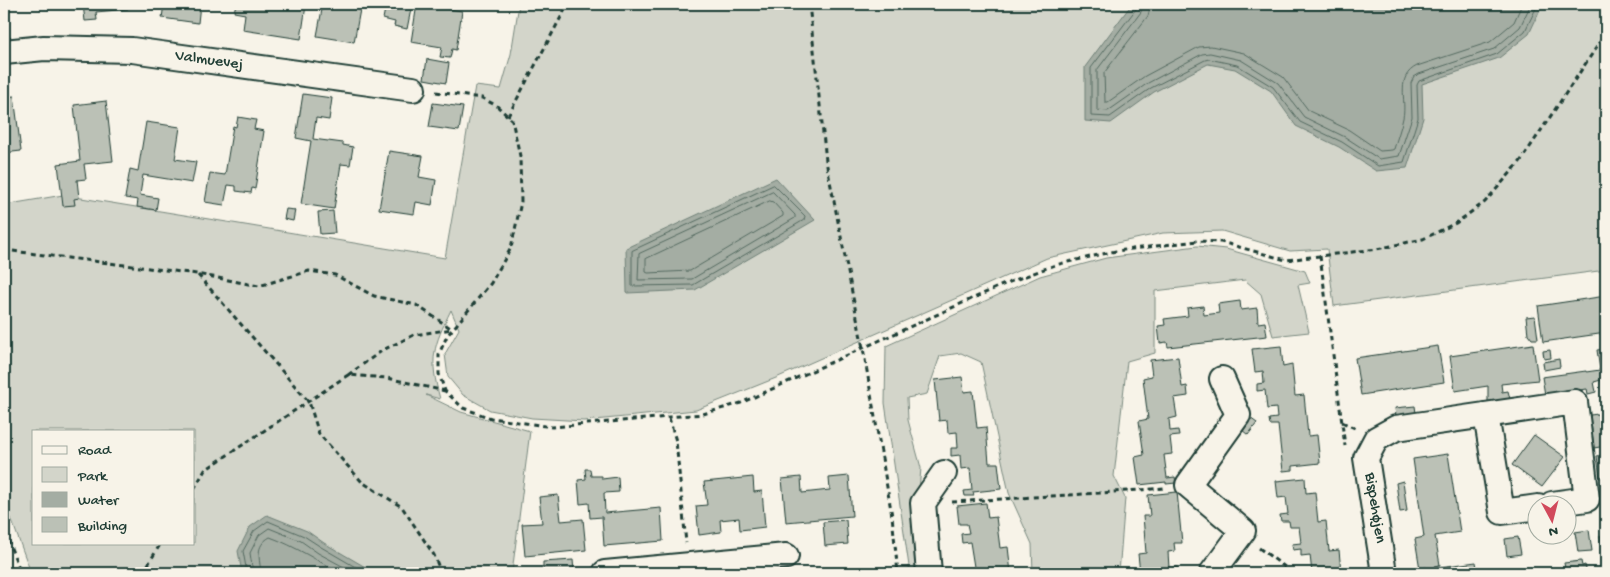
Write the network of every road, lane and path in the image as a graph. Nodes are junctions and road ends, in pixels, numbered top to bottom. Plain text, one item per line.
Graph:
1 (568, 4) edge
2 (810, 4) edge
3 (1606, 33) edge
4 (4, 52) edge
5 (413, 89) joint
6 (508, 116) junction
7 (4, 250) edge
8 (1320, 256) junction
9 (197, 274) junction
10 (452, 329) junction
11 (863, 348) junction
12 (348, 375) junction
13 (1222, 380) dead end
14 (446, 392) junction
15 (309, 402) junction
16 (1486, 415) junction
17 (669, 418) junction
18 (1345, 450) dead end
19 (944, 473) dead end
20 (1188, 486) junction
21 (195, 487) edge
22 (1578, 500) edge
23 (924, 504) junction
24 (1528, 508) edge
25 (4, 531) edge
26 (1241, 534) junction
27 (160, 544) edge
28 (786, 556) dead end
29 (685, 570) edge
30 (21, 573) edge
31 (143, 573) edge
32 (441, 573) edge
33 (606, 573) edge
34 (898, 573) edge
35 (929, 573) edge
36 (1212, 573) edge
37 (1292, 573) edge
38 (1384, 573) edge

1 - 6 path
2 - 11 path
3 - 8 path
4 - 5 street, Valmuevej
5 - 6 path
6 - 10 path
7 - 9 path
8 - 11 path
8 - 18 path
9 - 10 path
9 - 15 path
10 - 12 path
10 - 14 path
11 - 17 path
11 - 34 path
12 - 14 path
12 - 15 path
13 - 20 street
14 - 17 path
15 - 21 path
15 - 32 path
16 - 22 street, Bispehøjen
16 - 24 street
16 - 38 street, Bispehøjen
17 - 29 path
19 - 23 street
20 - 23 path
20 - 26 street
23 - 35 street
25 - 30 path
26 - 36 street
26 - 37 path
27 - 31 path
28 - 29 street
29 - 33 street

